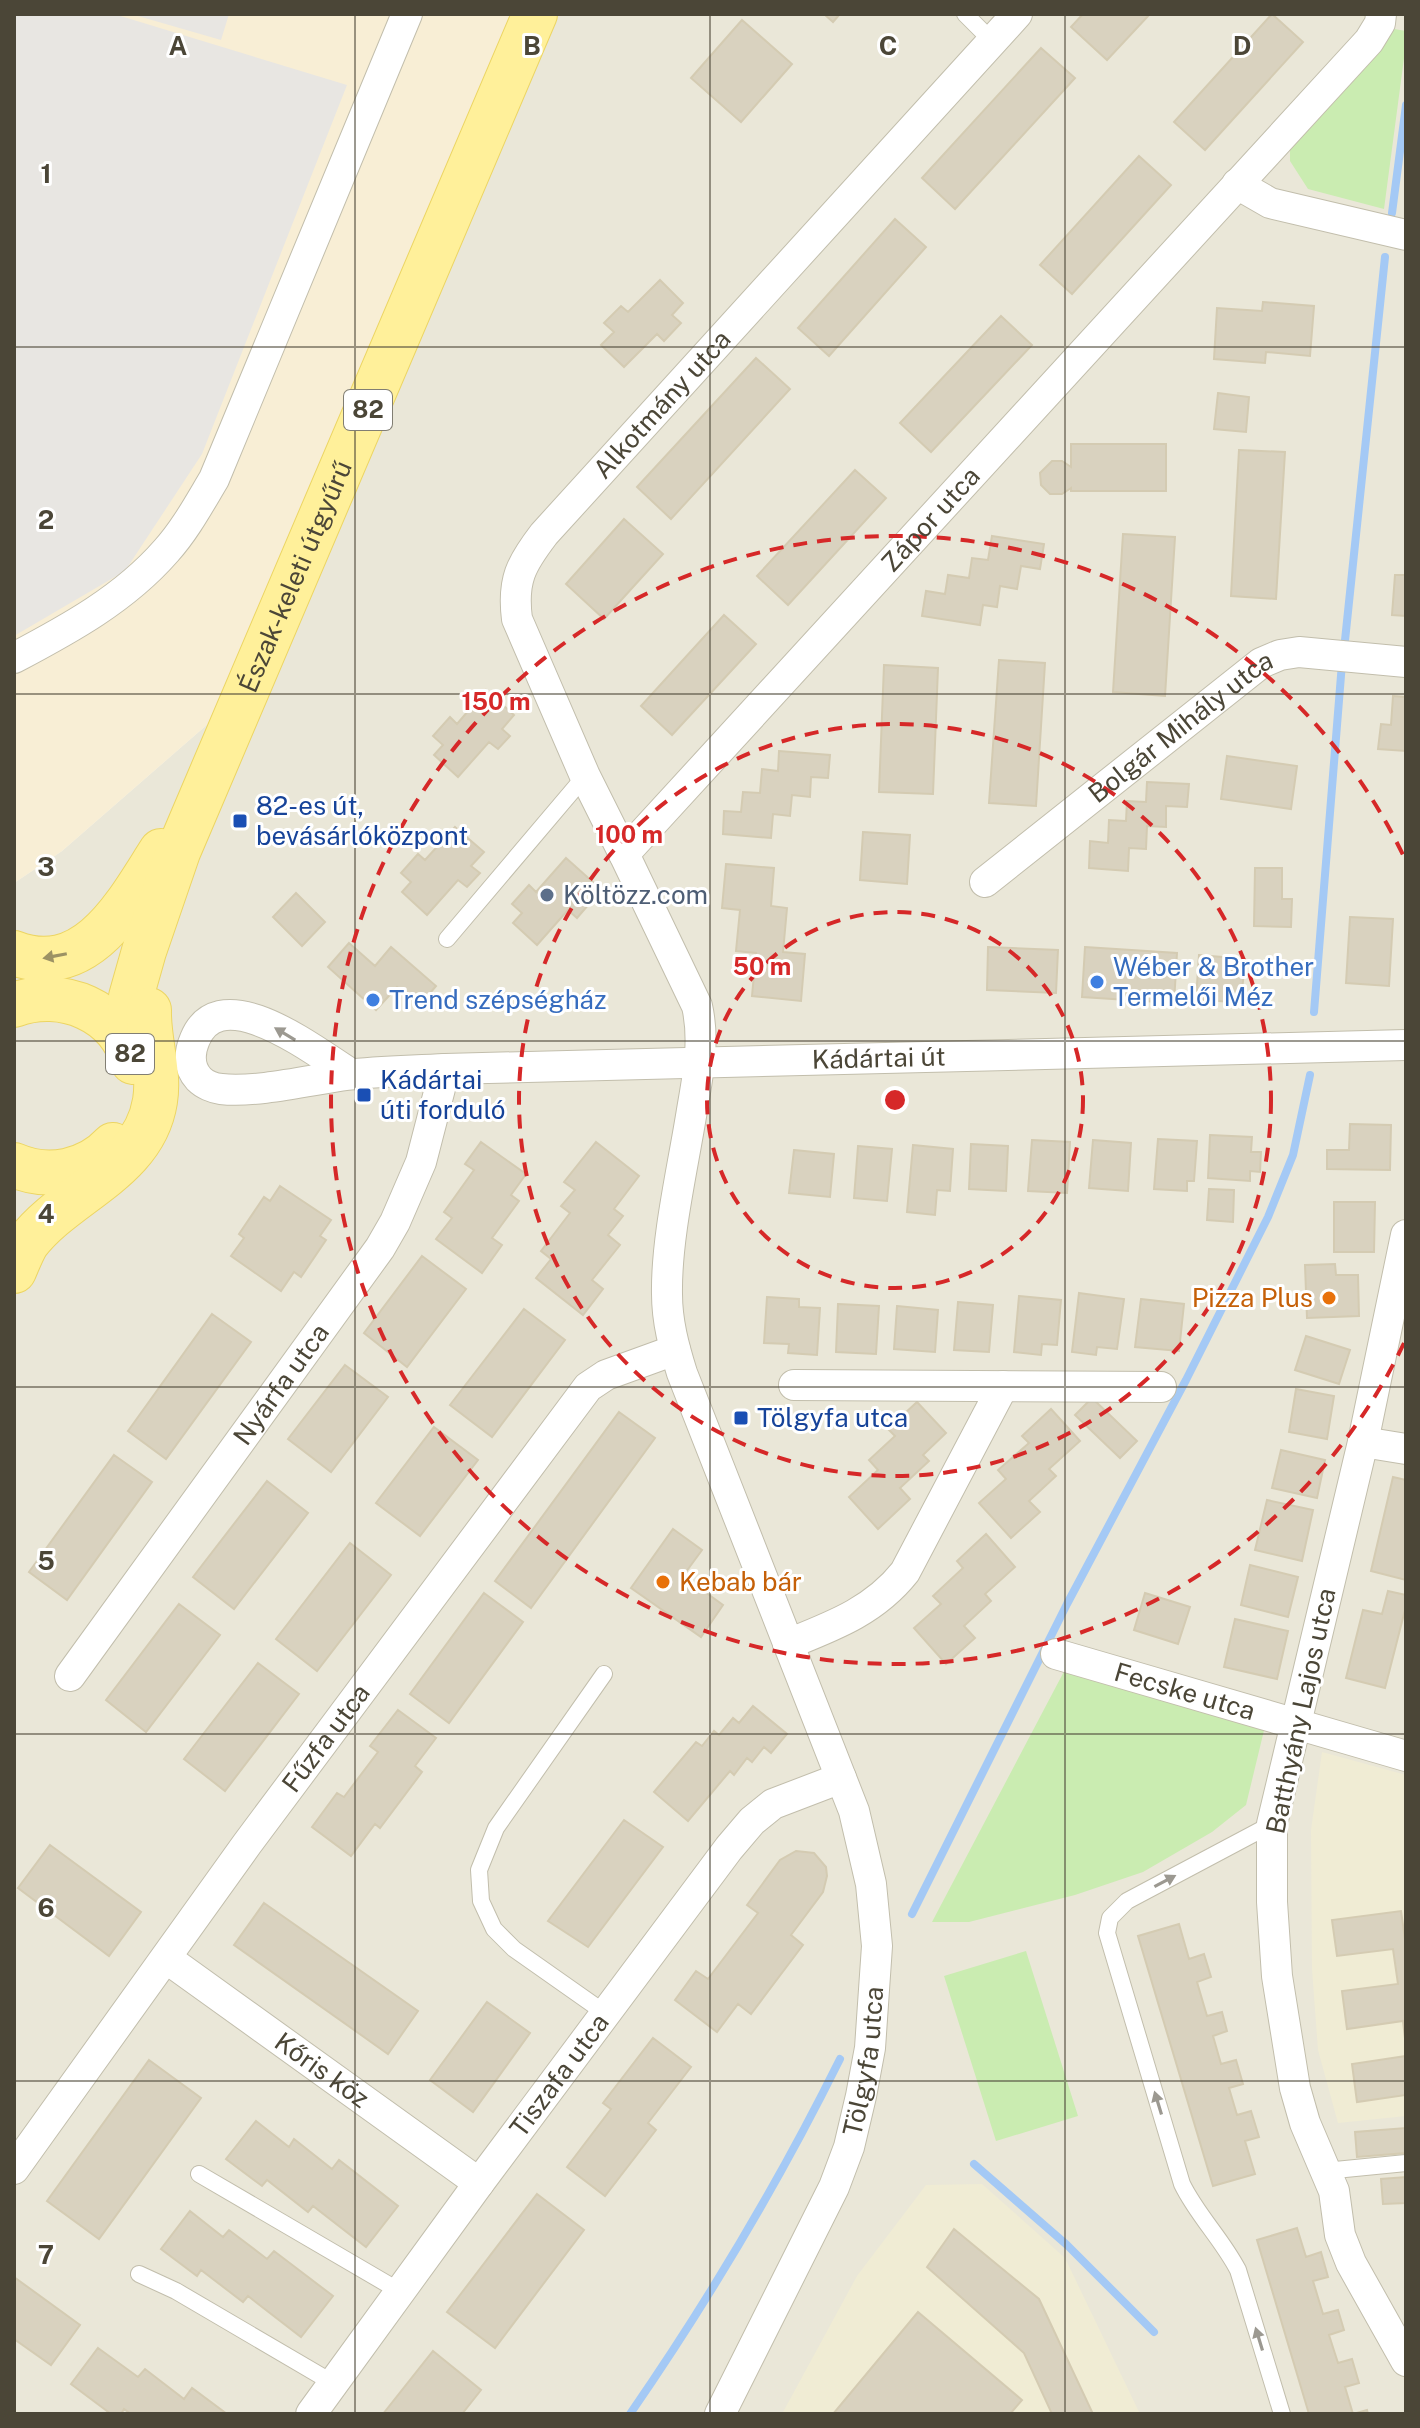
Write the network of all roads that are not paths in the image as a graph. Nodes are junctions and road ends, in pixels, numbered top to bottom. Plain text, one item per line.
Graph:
1 (407, 14) edge
2 (535, 14) edge
3 (965, 14) edge
4 (1017, 14) edge
5 (1381, 14) edge
6 (992, 41) junction
7 (1237, 184) junction
8 (1406, 235) edge
9 (17, 658) edge
10 (1406, 662) edge
11 (585, 776) junction
12 (188, 830) junction
13 (624, 854) junction
14 (985, 882) dead end
15 (447, 939) dead end
16 (14, 953) edge
17 (25, 999) edge
18 (1406, 1045) edge
19 (130, 1053) junction
20 (700, 1061) junction
21 (445, 1069) junction
22 (351, 1074) junction
23 (14, 1165) edge
24 (73, 1187) junction
25 (14, 1231) edge
26 (1406, 1235) edge
27 (14, 1271) edge
28 (675, 1350) junction
29 (794, 1385) dead end
30 (1003, 1386) junction
31 (1161, 1387) dead end
32 (1363, 1442) junction
33 (1406, 1449) edge
34 (788, 1644) junction
35 (1056, 1654) dead end
36 (604, 1674) dead end
37 (70, 1676) dead end
38 (1294, 1724) junction
39 (1406, 1756) edge
40 (841, 1778) junction
41 (1272, 1824) junction
42 (166, 1958) junction
43 (605, 2013) junction
44 (1406, 2163) edge
45 (14, 2169) edge
46 (1325, 2171) junction
47 (199, 2174) dead end
48 (479, 2183) junction
49 (139, 2274) dead end
50 (401, 2292) junction
51 (1406, 2361) edge
52 (333, 2383) junction
53 (311, 2414) edge
54 (720, 2414) edge
55 (1282, 2414) edge

1 - 9 street
2 - 12 main road, Észak-keleti útgyűrű / 82
3 - 6 lane
4 - 6 street, Alkotmány utca
5 - 7 street, Zápor utca
6 - 11 street, Alkotmány utca
7 - 8 street
7 - 13 street, Zápor utca
10 - 14 street, Bolgár Mihály utca
11 - 13 street, Alkotmány utca
11 - 15 lane
12 -> 16 main road
12 - 17 main road, 82
12 - 19 main road, 82
12 - 24 main road
13 - 20 street
17 - 19 main road, 82
18 - 20 street, Kádártai út
19 - 24 main road, 82
20 - 21 street, Kádártai út
20 - 28 street, Tölgyfa utca
21 - 22 street, Kádártai út
21 - 37 street, Nyárfa utca
22 -> 22 street, Kádártai út
23 - 24 main road, 82
24 - 25 main road
24 - 27 main road
26 - 32 street, Batthyány Lajos utca
28 - 34 street, Tölgyfa utca
28 - 42 street, Fűzfa utca
29 - 30 street
30 - 31 street
30 - 34 street
32 - 33 street
32 - 38 street, Batthyány Lajos utca
34 - 40 street, Tölgyfa utca
35 - 38 street, Fecske utca
36 - 43 lane
38 - 39 street, Fecske utca
38 - 41 street, Batthyány Lajos utca
40 - 43 street, Tiszafa utca
40 - 54 street, Tölgyfa utca
41 - 46 street, Batthyány Lajos utca
55 -> 41 lane
42 - 45 street, Fűzfa utca
42 - 48 street, Kőris köz
43 - 48 street, Tiszafa utca
44 - 46 lane
46 - 51 street, Batthyány Lajos utca
47 - 50 lane
48 - 50 street, Tiszafa utca
49 - 52 lane
50 - 52 street, Tiszafa utca
52 - 53 street, Tiszafa utca

